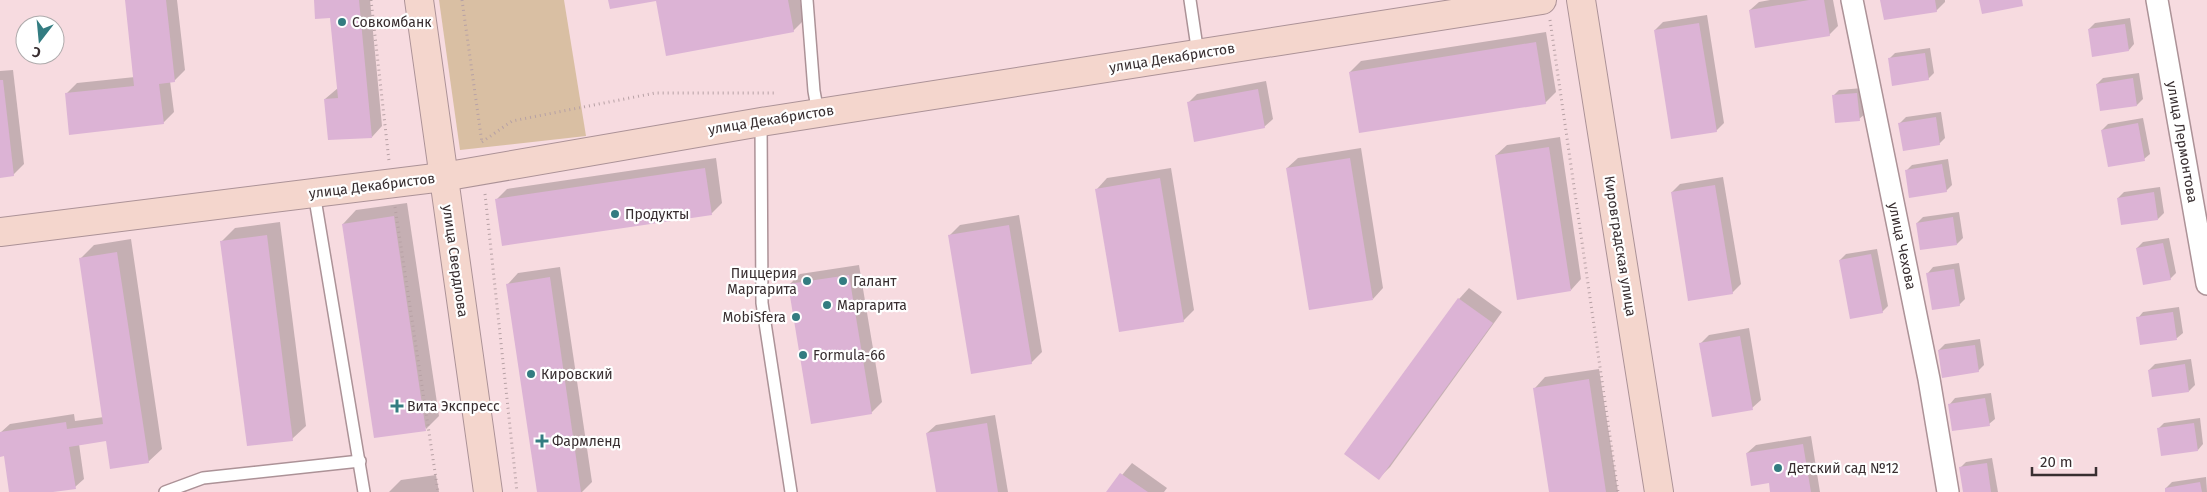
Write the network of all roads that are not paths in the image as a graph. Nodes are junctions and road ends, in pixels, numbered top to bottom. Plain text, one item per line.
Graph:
1 (419, 0) edge
2 (807, 0) edge
3 (1190, 0) edge
4 (1581, 0) edge
5 (1852, 0) edge
6 (2157, 0) edge
7 (1545, 5) edge
8 (1198, 54) junction
9 (816, 102) junction
10 (761, 122) junction
11 (443, 177) junction
12 (314, 193) junction
13 (0, 232) edge
14 (2207, 284) edge
15 (360, 462) junction
16 (165, 492) edge
17 (364, 492) edge
18 (488, 492) edge
19 (791, 492) edge
20 (1658, 492) edge
21 (1948, 492) edge

1 - 11 main road, улица Свердлова
2 - 9 lane
3 - 8 lane
4 - 20 main road, Кировградская улица
5 - 21 street, улица Чехова
6 - 14 street, улица Лермонтова
7 - 8 main road, улица Декабристов
8 - 9 main road, улица Декабристов
9 - 10 main road, улица Декабристов
10 - 11 main road, улица Декабристов
10 - 19 lane
11 - 12 main road, улица Декабристов
11 - 18 main road, улица Свердлова
12 - 13 main road, улица Декабристов
12 - 15 lane
15 - 16 lane
15 - 17 lane

